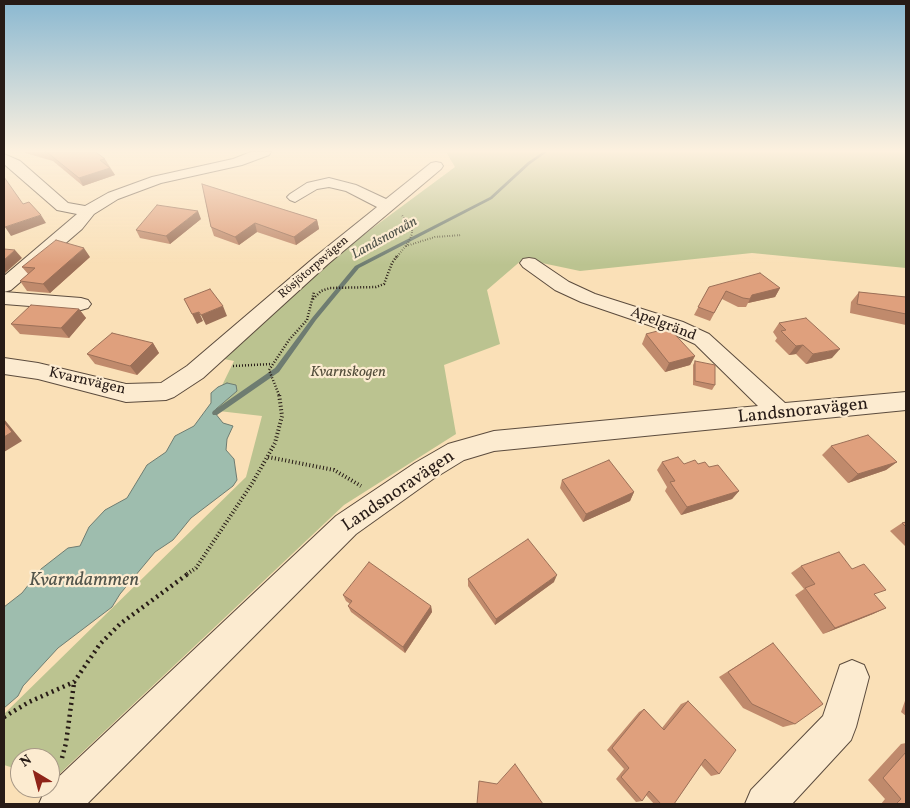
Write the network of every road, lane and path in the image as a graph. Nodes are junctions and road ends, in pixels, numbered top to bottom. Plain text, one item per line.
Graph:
1 (44, 190) edge
2 (126, 190) edge
3 (306, 190) edge
4 (355, 190) edge
5 (408, 190) edge
6 (295, 197) dead end
7 (388, 206) junction
8 (88, 211) junction
9 (412, 234) dead end
10 (462, 235) dead end
11 (405, 246) junction
12 (322, 260) junction
13 (528, 263) dead end
14 (4, 286) edge
15 (4, 298) edge
16 (313, 299) junction
17 (82, 304) dead end
18 (272, 364) junction
19 (4, 366) edge
20 (200, 368) junction
21 (906, 401) edge
22 (781, 414) junction
23 (268, 457) junction
24 (383, 500) junction
25 (852, 677) dead end
26 (74, 682) junction
27 (4, 717) edge
28 (62, 761) dead end
29 (58, 804) edge
30 (765, 804) edge

1 - 8 street
2 - 8 street
3 - 6 street
4 - 7 street
5 - 7 street, Rösjötorpsvägen
7 - 12 street, Rösjötorpsvägen
8 - 14 street
9 - 11 path
10 - 11 path
11 - 16 path
12 - 16 path
12 - 20 street, Rösjötorpsvägen
13 - 22 street, Apelgränd
15 - 17 street
16 - 18 path
18 - 20 path
18 - 23 path
19 - 20 street, Kvarnvägen
21 - 22 street, Landsnoravägen
22 - 24 street, Landsnoravägen
23 - 24 path
23 - 26 path
24 - 29 street, Landsnoravägen
25 - 30 street
26 - 27 path
26 - 28 path

